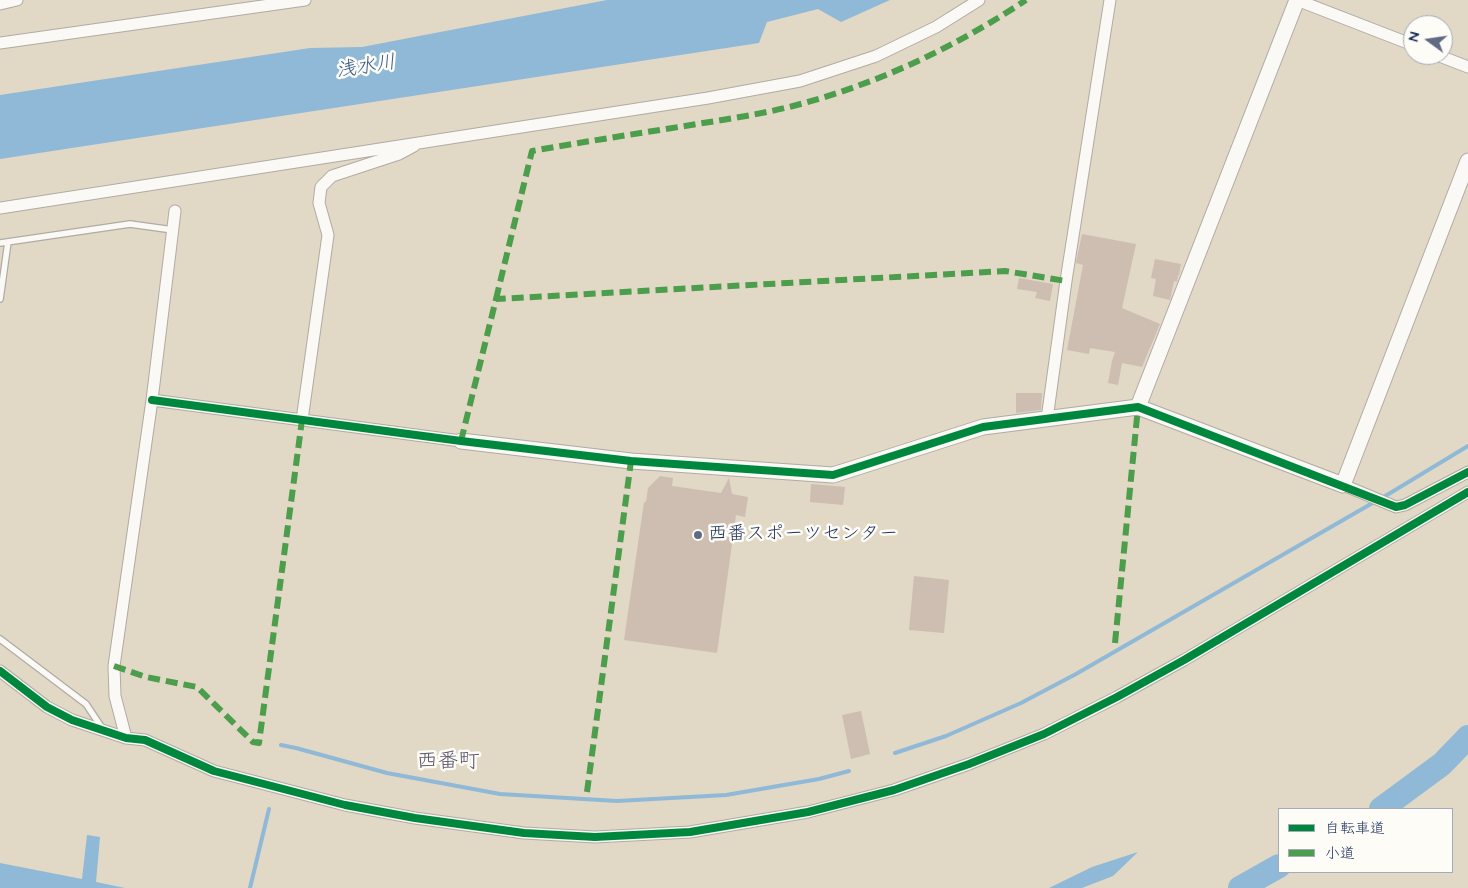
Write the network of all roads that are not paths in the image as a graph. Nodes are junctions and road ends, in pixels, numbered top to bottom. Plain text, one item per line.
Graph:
1 (17, 0) edge
2 (305, 0) edge
3 (979, 0) edge
4 (1110, 0) edge
5 (1297, 0) edge
6 (0, 4) edge
7 (1403, 41) edge
8 (0, 43) edge
9 (1453, 61) edge
10 (1468, 67) edge
11 (422, 142) junction
12 (1468, 161) edge
13 (0, 208) edge
14 (175, 211) dead end
15 (173, 230) junction
16 (8, 242) junction
17 (0, 243) edge
18 (0, 299) edge
19 (152, 400) junction
20 (1138, 407) junction
21 (1047, 419) junction
22 (302, 420) junction
23 (460, 441) joint
24 (1468, 472) edge
25 (1343, 485) junction
26 (1468, 492) edge
27 (0, 639) edge
28 (0, 671) edge
29 (103, 730) junction
30 (126, 738) junction

1 - 6 street
2 - 8 street
3 - 11 street
4 - 21 street
5 - 7 street
5 - 20 street
9 - 10 street
11 - 13 street
11 - 22 street
12 - 25 street
14 - 15 street
15 - 16 lane
15 - 19 street
16 - 17 lane
16 - 18 lane
19 - 22 street
19 - 30 street
20 - 21 street
20 - 25 street
21 - 23 street
22 - 23 street
24 - 25 street
26 - 30 street
27 - 29 lane
28 - 29 street
29 - 30 street

